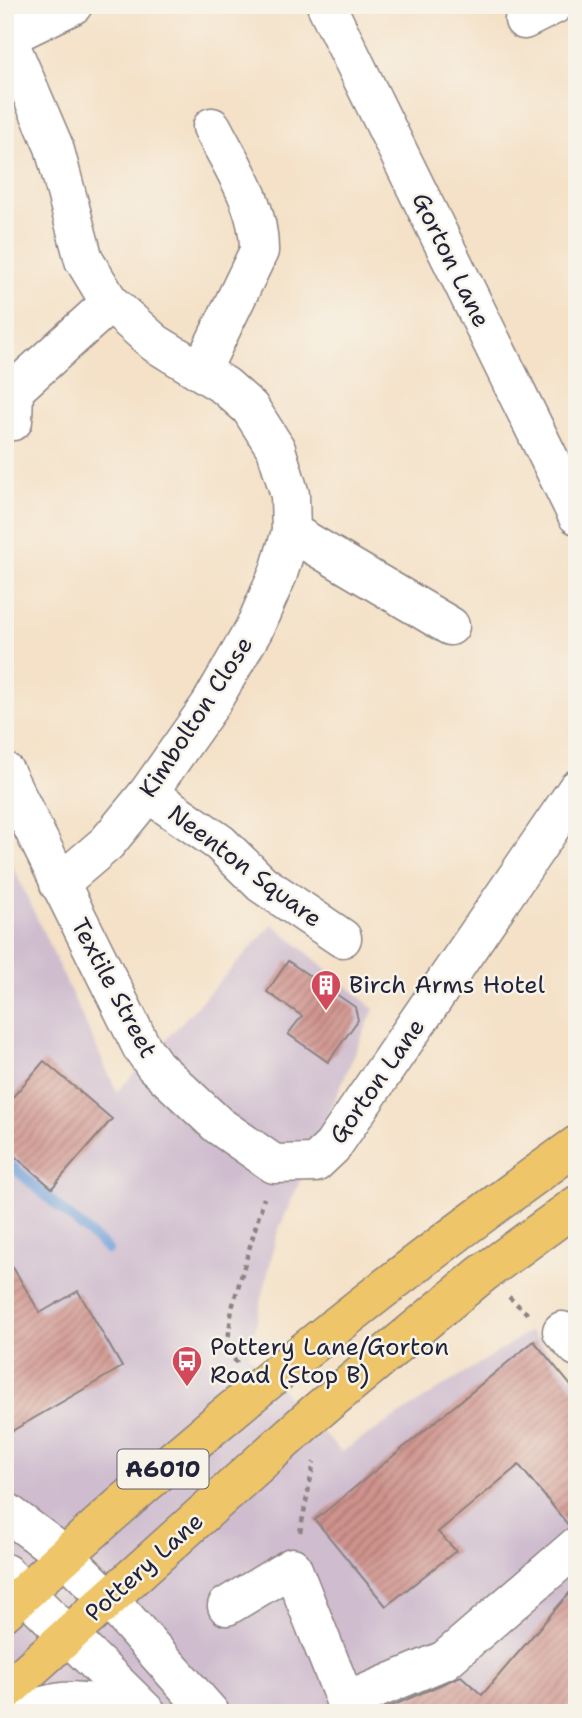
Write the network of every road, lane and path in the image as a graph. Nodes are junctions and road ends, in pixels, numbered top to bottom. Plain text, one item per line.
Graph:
1 (74, 5) edge
2 (326, 5) edge
3 (6, 37) edge
4 (212, 127) dead end
5 (110, 303) junction
6 (201, 371) junction
7 (11, 400) edge
8 (577, 515) edge
9 (291, 533) junction
10 (450, 626) dead end
11 (5, 772) edge
12 (577, 789) edge
13 (148, 793) junction
14 (59, 884) junction
15 (342, 938) dead end
16 (577, 1145) edge
17 (275, 1164) junction
18 (577, 1205) edge
19 (482, 1274) junction
20 (558, 1333) edge
21 (236, 1361) dead end
22 (295, 1431) junction
23 (5, 1511) edge
24 (577, 1546) edge
25 (64, 1555) junction
26 (292, 1567) junction
27 (11, 1593) edge
28 (108, 1598) junction
29 (227, 1606) dead end
30 (66, 1636) junction
31 (5, 1692) edge
32 (347, 1707) edge
33 (21, 1713) edge
34 (132, 1713) edge
35 (148, 1713) edge
36 (210, 1713) edge

1 - 3 street
2 - 8 street, Gorton Lane
3 - 5 street, Kimbolton Close
4 - 6 street
5 - 6 street, Kimbolton Close
5 - 7 street
6 - 9 street, Kimbolton Close
9 - 10 street
9 - 13 street, Kimbolton Close
11 - 14 street, Textile Street
12 - 17 street, Gorton Lane
13 - 14 street, Kimbolton Close
13 - 15 street, Neenton Square
14 - 17 street, Textile Street
16 - 25 highway, A6010
17 - 21 path
18 - 19 highway, Pottery Lane / A6010
19 - 20 path
19 - 22 highway, Pottery Lane / A6010
22 - 26 path
22 - 28 highway, Pottery Lane / A6010
23 - 25 street
24 - 32 street
25 - 27 highway, A6010
25 - 28 street
26 - 29 street
26 - 32 street
27 - 30 street
28 - 30 highway, Pottery Lane / A6010
28 - 36 street
30 - 31 highway, Pottery Lane / A6010
30 - 35 street
33 - 34 street

